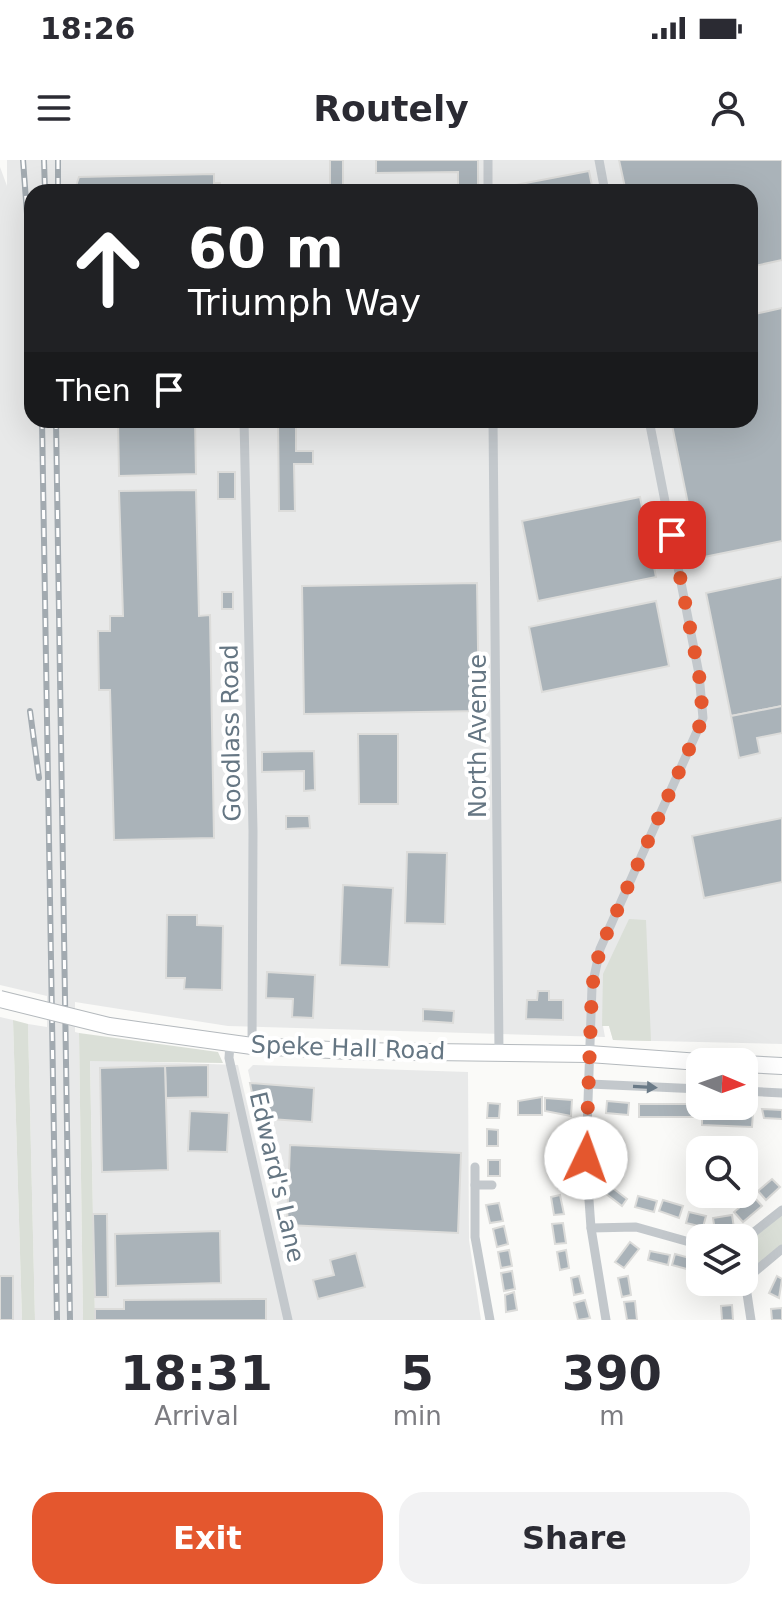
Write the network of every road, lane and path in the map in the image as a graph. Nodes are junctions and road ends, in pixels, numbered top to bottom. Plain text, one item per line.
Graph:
1 (488, 160) edge
2 (599, 160) edge
3 (488, 184) edge
4 (604, 184) edge
5 (244, 428) edge
6 (493, 428) edge
7 (651, 428) edge
8 (0, 999) edge
9 (230, 1043) junction
10 (252, 1046) junction
11 (499, 1052) junction
12 (589, 1054) junction
13 (686, 1061) edge
14 (758, 1065) edge
15 (782, 1066) edge
16 (590, 1084) junction
17 (686, 1088) edge
18 (758, 1092) edge
19 (782, 1093) edge
20 (475, 1167) dead end
21 (475, 1185) junction
22 (492, 1185) dead end
23 (782, 1210) edge
24 (591, 1228) junction
25 (758, 1229) edge
26 (686, 1241) edge
27 (782, 1249) edge
28 (758, 1267) edge
29 (748, 1296) edge
30 (288, 1320) edge
31 (490, 1320) edge
32 (606, 1320) edge
33 (751, 1320) edge

1 - 3 street
2 - 4 street
5 - 10 street, Goodlass Road
6 - 11 street, North Avenue
7 - 12 street
8 - 9 highway, Speke Hall Road, bridge
9 - 10 highway, Speke Hall Road
9 - 30 street, Edward's Lane
10 - 11 highway, Speke Hall Road
11 - 12 highway, Speke Hall Road
12 - 13 highway, Speke Hall Road
12 - 16 street
14 - 15 highway
16 -> 17 street
16 - 24 street
18 - 19 street
20 - 21 street
21 - 22 street
21 - 31 street
23 - 25 street
24 - 26 street
24 - 32 street
27 - 28 street
29 - 33 street

